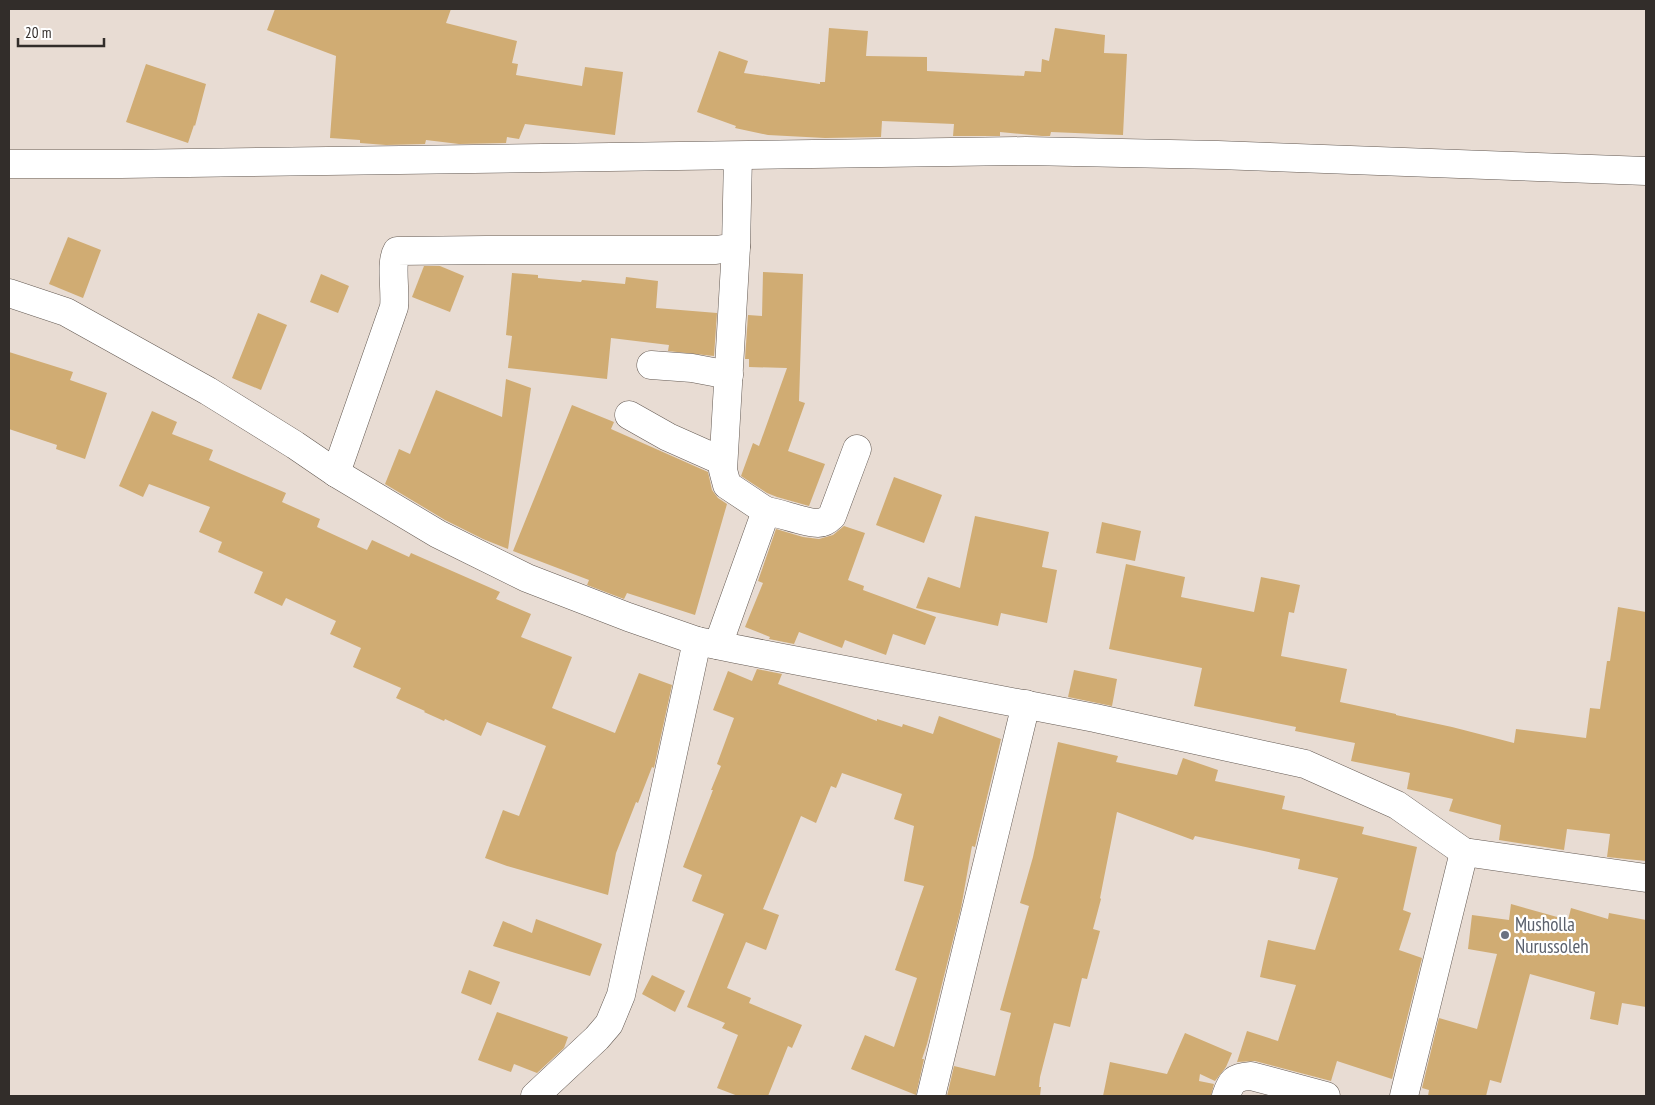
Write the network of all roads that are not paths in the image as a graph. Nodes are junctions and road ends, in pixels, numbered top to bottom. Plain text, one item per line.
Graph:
1 (738, 156) junction
2 (9, 164) edge
3 (1646, 172) edge
4 (736, 236) junction
5 (9, 293) edge
6 (651, 365) dead end
7 (729, 375) junction
8 (629, 414) dead end
9 (857, 448) dead end
10 (722, 461) junction
11 (336, 472) junction
12 (766, 511) junction
13 (707, 643) junction
14 (1026, 704) junction
15 (1464, 852) junction
16 (1646, 878) edge
17 (535, 1096) edge
18 (931, 1096) edge
19 (1226, 1096) edge
20 (1326, 1096) edge
21 (1404, 1096) edge

1 - 2 street
1 - 3 street
1 - 4 street
4 - 7 street
4 - 11 street
5 - 11 street
6 - 7 street
7 - 10 street
8 - 10 street
9 - 12 street
10 - 12 street
11 - 13 street
12 - 13 street
13 - 14 street
13 - 17 street
14 - 15 street
14 - 18 street
15 - 16 street
15 - 21 street
19 - 20 street

